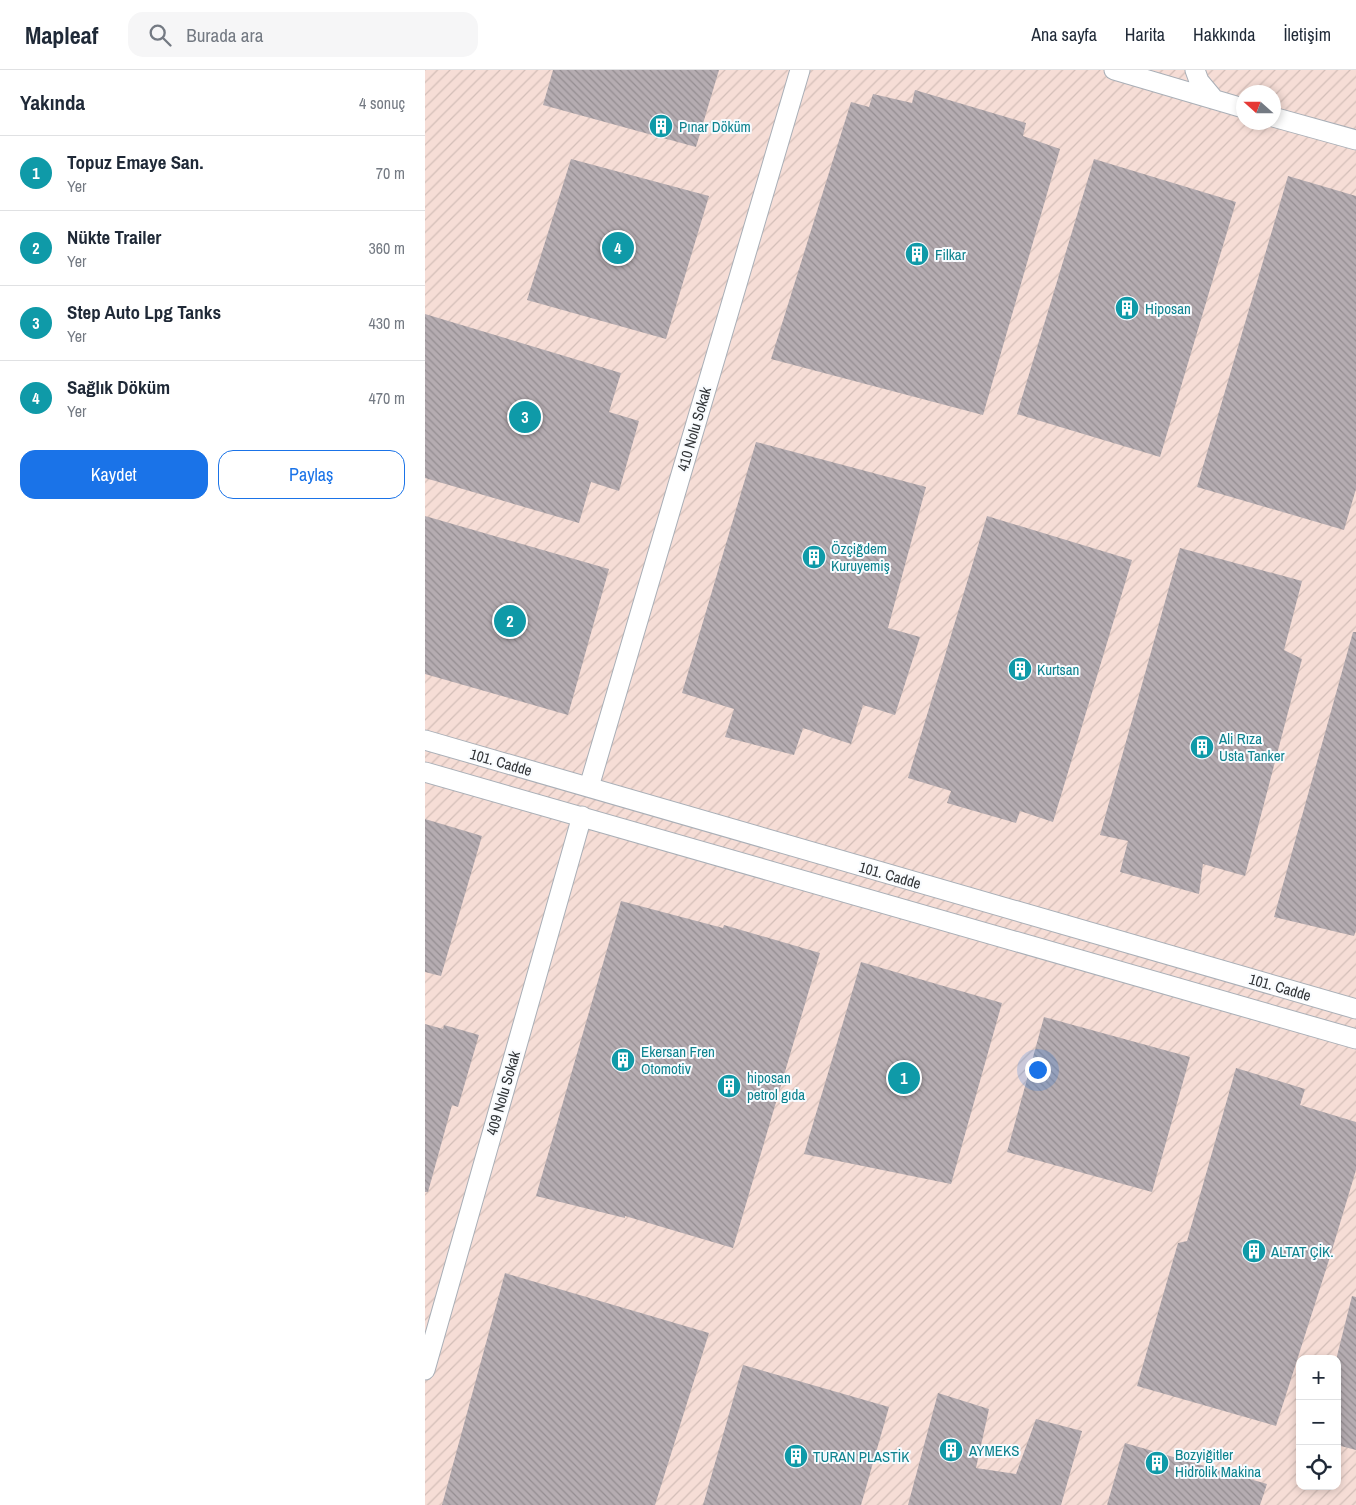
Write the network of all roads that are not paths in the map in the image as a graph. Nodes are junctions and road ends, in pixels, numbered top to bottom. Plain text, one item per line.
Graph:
1 (800, 70) edge
2 (1114, 70) edge
3 (1184, 70) edge
4 (1195, 70) edge
5 (1156, 82) junction
6 (1214, 100) junction
7 (1236, 106) edge
8 (1281, 118) edge
9 (1356, 140) edge
10 (425, 740) edge
11 (425, 772) edge
12 (589, 787) junction
13 (582, 816) junction
14 (1356, 1009) edge
15 (1356, 1039) edge
16 (425, 1370) edge

1 - 12 street, 410 Nolu Sokak
2 - 5 street
3 - 5 street
4 - 6 street
5 - 6 street
6 - 7 street
8 - 9 street
10 - 12 street, 101. Cadde
11 - 13 street, 101. Cadde
12 - 14 street, 101. Cadde
13 - 15 street, 101. Cadde
13 - 16 street, 409 Nolu Sokak

